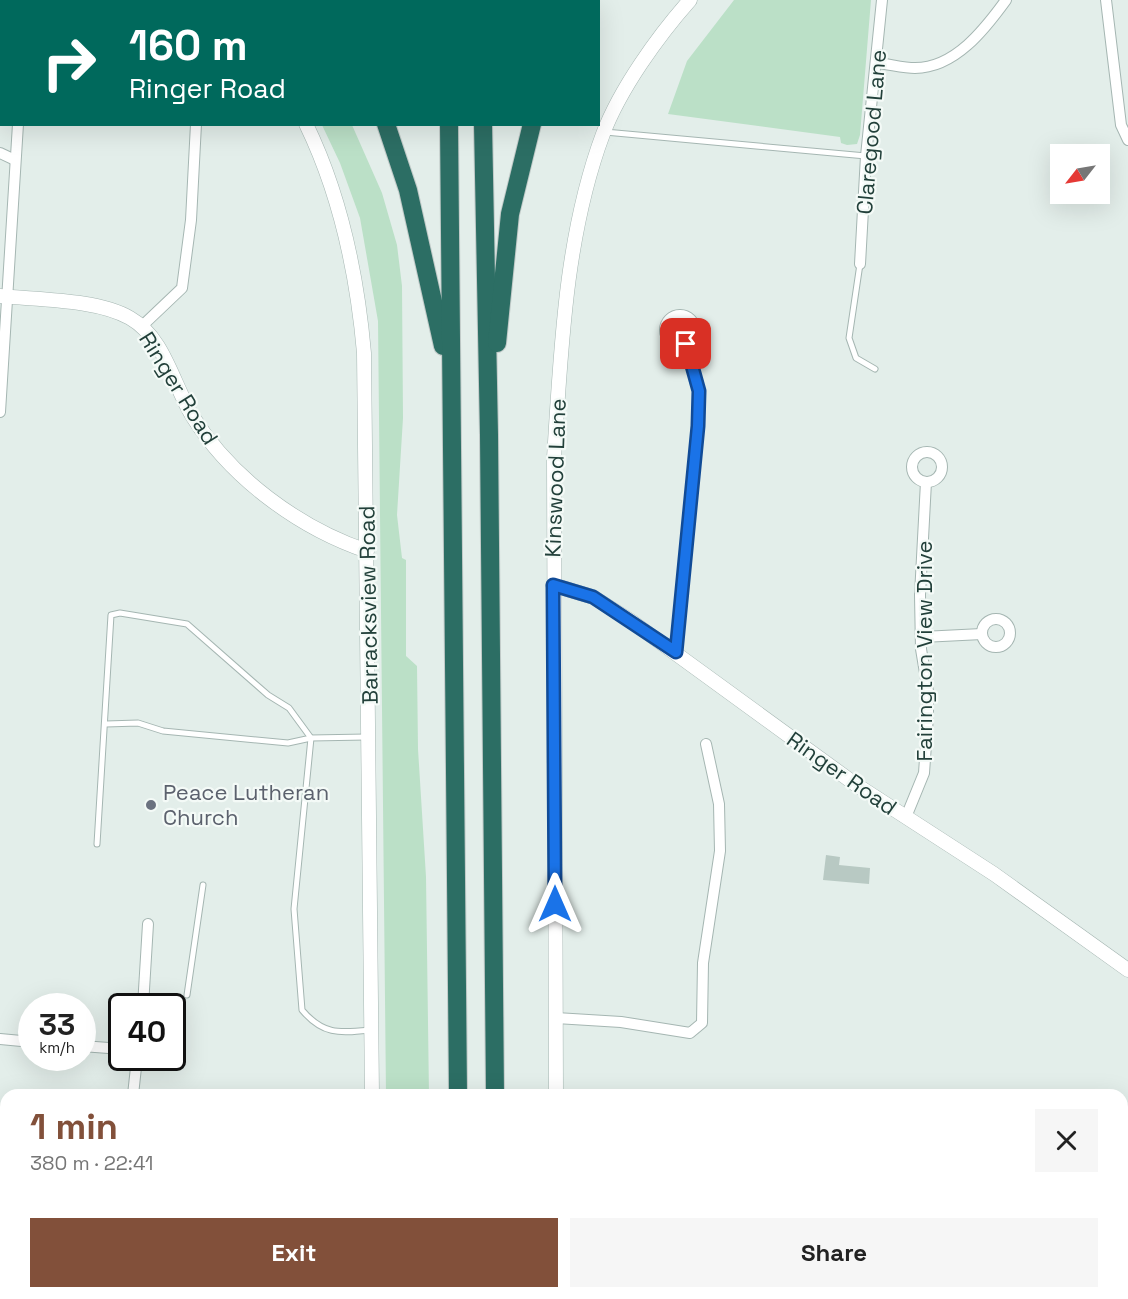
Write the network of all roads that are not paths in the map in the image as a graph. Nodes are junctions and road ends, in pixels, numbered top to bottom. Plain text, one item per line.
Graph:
1 (690, 0) edge
2 (882, 0) edge
3 (1006, 0) edge
4 (1106, 0) edge
5 (877, 63) junction
6 (18, 126) edge
7 (196, 126) edge
8 (307, 126) edge
9 (387, 126) edge
10 (449, 126) edge
11 (483, 126) edge
12 (532, 126) edge
13 (604, 132) junction
14 (1128, 140) edge
15 (0, 153) edge
16 (866, 156) junction
17 (15, 160) junction
18 (860, 264) joint
19 (3, 297) edge
20 (142, 326) junction
21 (686, 344) dead end
22 (875, 369) dead end
23 (451, 382) junction
24 (0, 412) edge
25 (489, 435) junction
26 (926, 482) dead end
27 (367, 551) junction
28 (553, 585) junction
29 (982, 634) dead end
30 (922, 637) junction
31 (676, 652) junction
32 (106, 724) junction
33 (369, 737) junction
34 (311, 738) junction
35 (706, 744) dead end
36 (906, 817) junction
37 (97, 844) dead end
38 (203, 885) dead end
39 (148, 924) dead end
40 (1128, 970) edge
41 (144, 993) edge
42 (187, 995) dead end
43 (556, 1018) junction
44 (371, 1029) junction
45 (0, 1039) edge
46 (18, 1041) edge
47 (136, 1071) edge
48 (134, 1089) edge
49 (372, 1089) edge
50 (458, 1089) edge
51 (495, 1089) edge
52 (556, 1089) edge

1 - 13 street, Kinswood Lane
2 - 5 street, Claregood Lane
3 - 5 street
4 - 14 street
5 - 16 street, Claregood Lane
6 - 17 street
7 - 20 street
8 - 27 street, Barracksview Road
9 - 23 highway
10 - 23 highway
11 - 25 highway
12 - 25 highway
13 - 16 lane
13 - 28 street, Kinswood Lane
15 - 17 street
16 - 18 street, Claregood Lane
17 - 19 street
18 - 22 lane
19 - 20 street, Ringer Road
19 - 24 street
20 - 27 street, Ringer Road
21 - 31 street
23 - 50 highway
25 - 51 highway
26 - 30 street, Fairington View Drive
27 - 33 street, Barracksview Road
28 - 31 street, Ringer Road
28 - 43 street, Kinswood Lane
29 - 30 street
30 - 36 street, Fairington View Drive
31 - 36 street, Ringer Road
32 - 34 lane
32 - 34 lane
32 - 37 lane
33 - 34 lane
33 - 44 street, Barracksview Road
34 - 44 lane
35 - 43 street
36 - 40 street, Ringer Road
38 - 42 lane
39 - 41 street
43 - 52 street, Kinswood Lane
44 - 49 street, Barracksview Road
45 - 46 street
47 - 48 street

